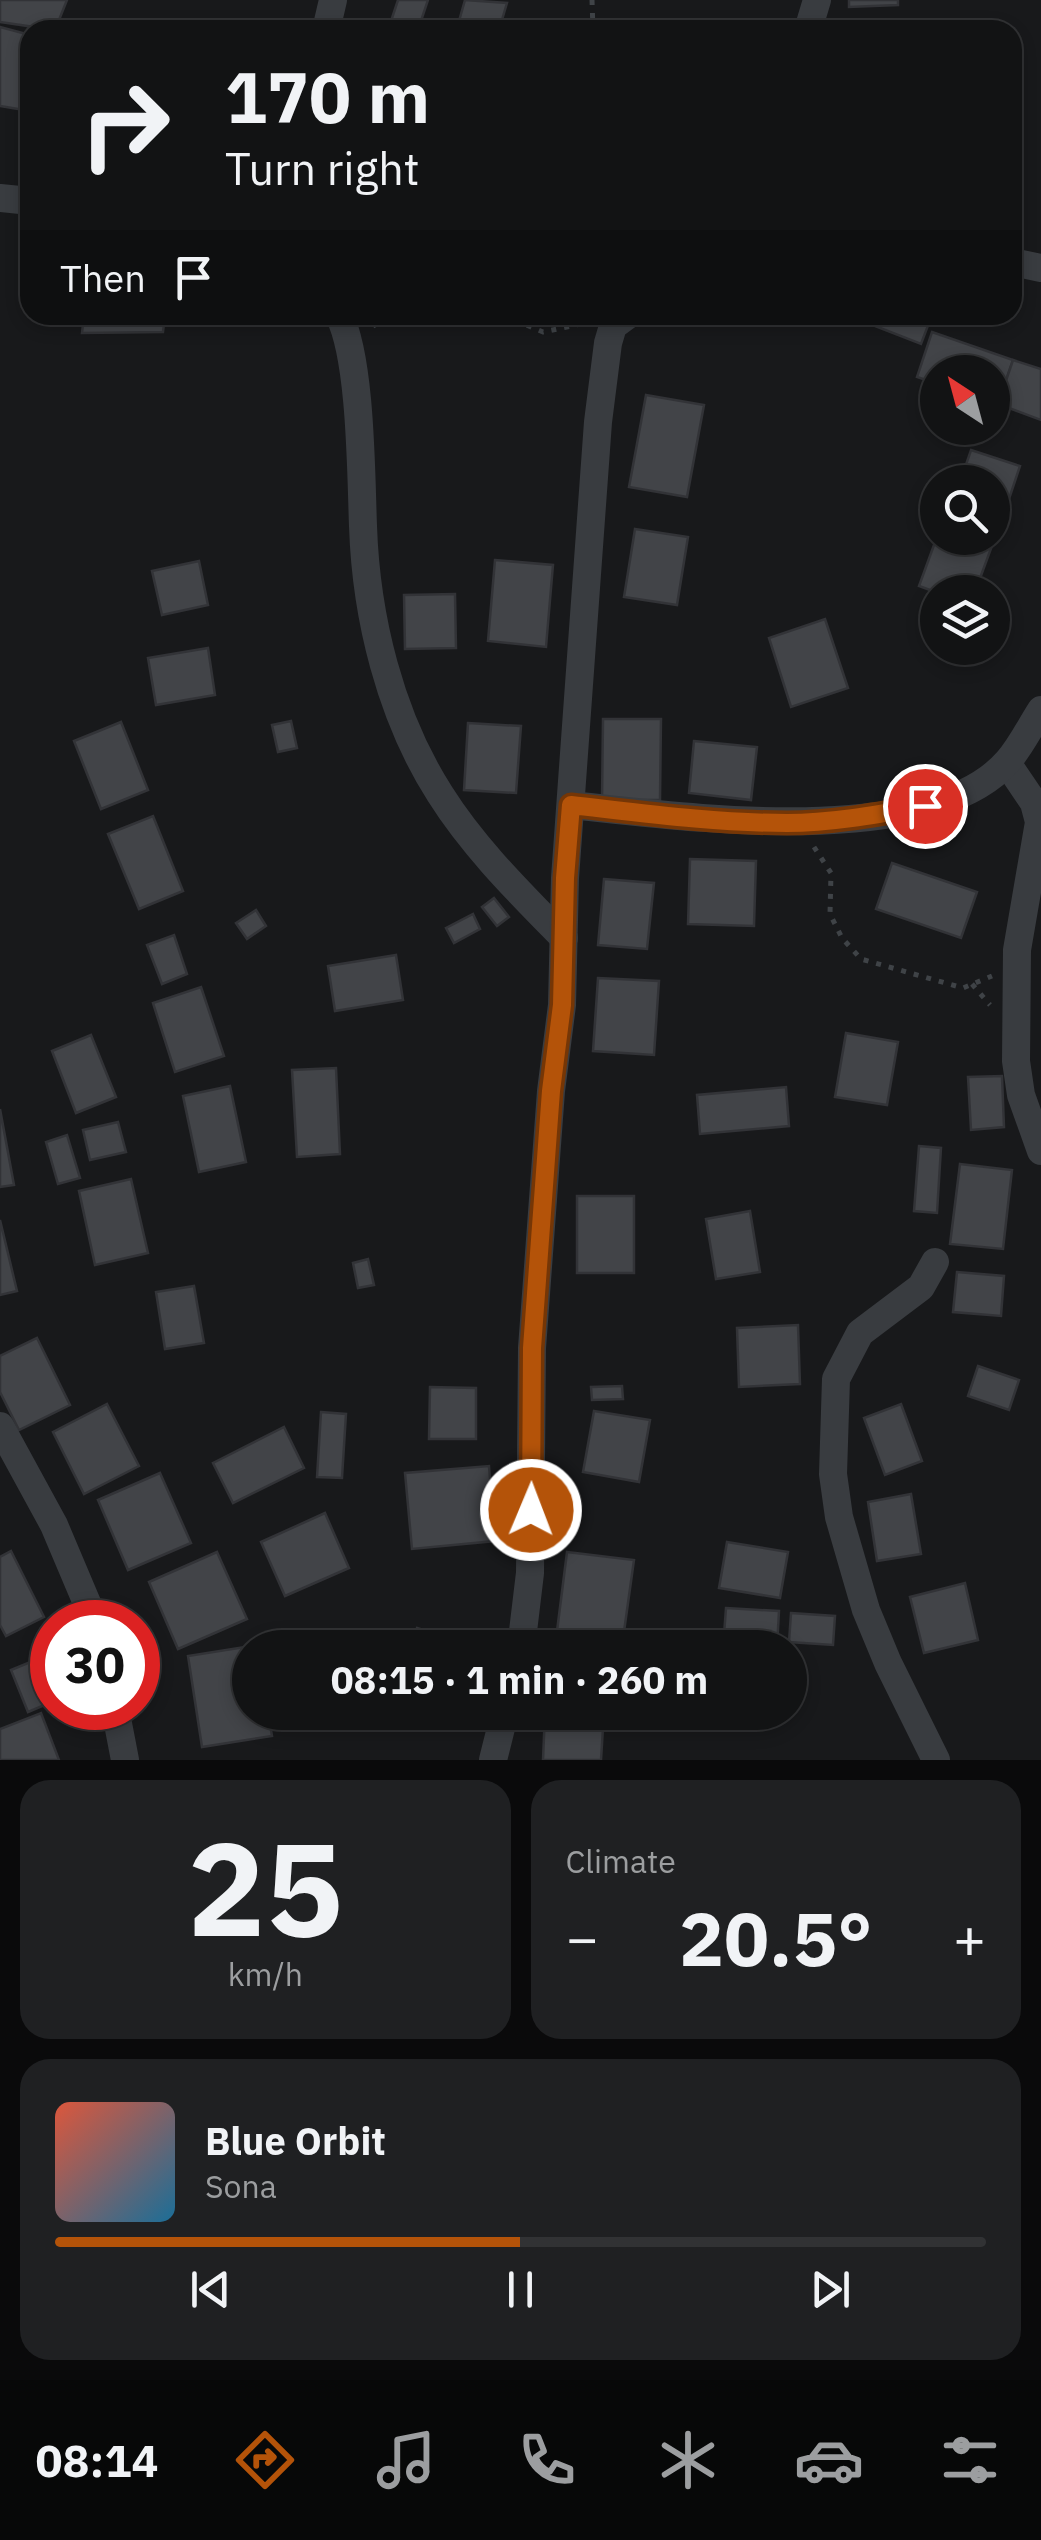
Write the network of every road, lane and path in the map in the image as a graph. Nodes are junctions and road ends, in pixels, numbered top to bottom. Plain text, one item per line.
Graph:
1 (344, 325) edge
2 (527, 325) edge
3 (570, 325) edge
4 (618, 325) edge
5 (1041, 710) edge
6 (1007, 762) junction
7 (571, 805) junction
8 (791, 824) junction
9 (564, 938) junction
10 (1017, 950) junction
11 (1041, 1151) edge
12 (935, 1262) dead end
13 (0, 1426) edge
14 (86, 1600) edge
15 (522, 1630) edge
16 (120, 1730) edge
17 (500, 1730) edge
18 (126, 1760) edge
19 (493, 1760) edge
20 (936, 1760) edge

1 - 9 street
2 - 3 path
4 - 7 street
5 - 6 street
6 - 8 street
6 - 10 street
7 - 8 street
7 - 9 street
8 - 10 path
9 - 15 street
10 - 11 street
12 - 20 street
13 - 14 street
16 - 18 street
17 - 19 street

